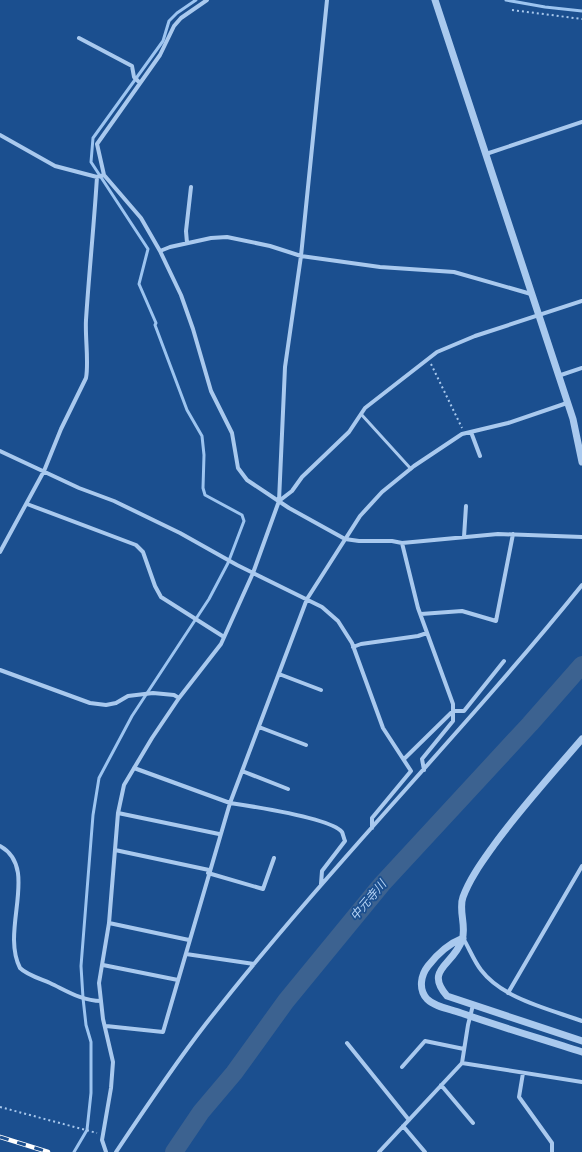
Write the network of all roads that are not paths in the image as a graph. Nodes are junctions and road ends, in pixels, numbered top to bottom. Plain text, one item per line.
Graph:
1 (207, 0) edge
2 (327, 0) edge
3 (435, 0) edge
4 (79, 38) dead end
5 (140, 83) junction
6 (582, 122) edge
7 (1, 137) edge
8 (486, 154) junction
9 (104, 175) junction
10 (97, 177) junction
11 (191, 188) dead end
12 (187, 243) junction
13 (160, 251) junction
14 (301, 256) junction
15 (532, 294) junction
16 (582, 301) edge
17 (539, 316) junction
18 (582, 368) edge
19 (558, 376) junction
20 (567, 403) junction
21 (361, 414) junction
22 (471, 432) junction
23 (0, 451) edge
24 (480, 456) dead end
25 (582, 462) edge
26 (411, 469) junction
27 (44, 471) junction
28 (279, 501) junction
29 (27, 504) junction
30 (466, 506) dead end
31 (514, 534) junction
32 (464, 537) junction
33 (582, 537) edge
34 (345, 538) junction
35 (402, 543) junction
36 (0, 552) edge
37 (253, 573) junction
38 (582, 585) edge
39 (307, 599) junction
40 (421, 614) junction
41 (428, 633) junction
42 (224, 637) junction
43 (353, 647) junction
44 (504, 661) dead end
45 (0, 670) edge
46 (279, 674) junction
47 (321, 690) dead end
48 (179, 698) junction
49 (453, 711) junction
50 (259, 727) junction
51 (582, 739) edge
52 (306, 745) dead end
53 (404, 759) junction
54 (134, 768) junction
55 (424, 770) junction
56 (242, 771) junction
57 (288, 789) dead end
58 (230, 803) junction
59 (118, 813) junction
60 (372, 828) junction
61 (220, 834) junction
62 (0, 846) edge
63 (115, 850) junction
64 (274, 858) dead end
65 (582, 866) edge
66 (209, 872) junction
67 (13, 880) dead end
68 (321, 884) junction
69 (109, 923) junction
70 (463, 938) junction
71 (189, 940) junction
72 (186, 954) junction
73 (11, 958) dead end
74 (254, 964) junction
75 (103, 965) junction
76 (178, 980) junction
77 (508, 993) junction
78 (100, 1001) junction
79 (473, 1005) junction
80 (470, 1016) junction
81 (582, 1021) edge
82 (106, 1026) junction
83 (582, 1041) edge
84 (347, 1043) dead end
85 (464, 1048) junction
86 (582, 1052) edge
87 (462, 1063) junction
88 (402, 1067) dead end
89 (522, 1073) junction
90 (582, 1082) edge
91 (441, 1085) junction
92 (409, 1120) junction
93 (473, 1123) dead end
94 (403, 1126) junction
95 (106, 1152) edge
96 (116, 1152) edge
97 (379, 1152) edge
98 (425, 1152) edge
99 (552, 1152) edge

1 - 5 street
2 - 14 street
3 - 8 street
4 - 5 street
5 - 9 street
6 - 8 street
7 - 10 street
8 - 15 street
9 - 10 street
9 - 13 street
10 - 27 street
11 - 12 street
12 - 13 street
12 - 14 street
13 - 28 street
14 - 15 street
14 - 28 street
15 - 17 street
16 - 17 street
17 - 19 street
17 - 21 street
18 - 19 street
19 - 20 street
20 - 22 street
20 - 25 street
21 - 26 lane
21 - 28 street
22 - 24 street
22 - 26 street
23 - 27 street
26 - 34 street
27 - 29 street
27 - 37 street
28 - 34 street
28 - 37 street
29 - 36 street
29 - 42 street
30 - 32 street
31 - 32 street
31 - 33 street
31 - 40 street
32 - 35 street
34 - 35 street
34 - 39 street
35 - 40 street
37 - 39 street
37 - 42 street
38 - 55 street
39 - 43 street
39 - 46 street
40 - 41 street
41 - 43 street
41 - 49 street
42 - 48 street
43 - 53 street
44 - 49 street
45 - 48 street
46 - 47 street
46 - 50 street
48 - 54 street
49 - 53 street
49 - 55 street
50 - 52 street
50 - 56 street
51 - 70 street
53 - 60 street
54 - 58 street
54 - 59 street
55 - 60 street
56 - 57 street
56 - 58 street
58 - 61 street
58 - 68 street
59 - 61 street
59 - 63 street
60 - 68 street
61 - 66 street
62 - 67 street
63 - 66 street
63 - 69 street
64 - 66 street
65 - 77 street
66 - 71 street
68 - 74 street
69 - 71 street
69 - 75 street
70 - 77 street
70 - 79 street
70 - 80 street
71 - 72 street
72 - 74 street
72 - 76 street
73 - 78 street
74 - 96 street
75 - 76 street
75 - 78 street
76 - 82 street
77 - 81 street
78 - 82 street
79 - 80 street
79 - 83 street
80 - 85 street
80 - 86 street
82 - 95 street
84 - 92 street
85 - 87 street
85 - 88 street
87 - 89 street
87 - 91 street
89 - 90 street
89 - 99 street
91 - 92 street
91 - 93 street
92 - 94 street
94 - 97 street
94 - 98 street

